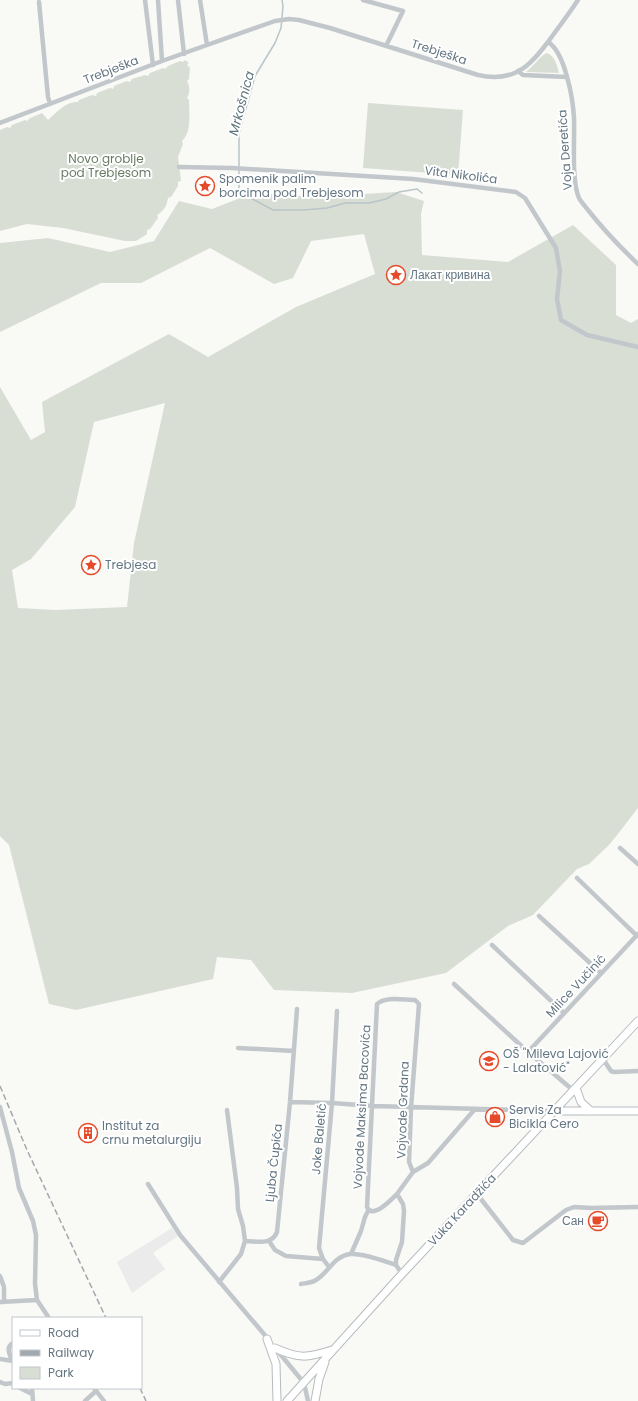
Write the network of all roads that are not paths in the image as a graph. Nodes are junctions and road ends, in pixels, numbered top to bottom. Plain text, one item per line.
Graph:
1 (144, 0) edge
2 (158, 0) edge
3 (178, 0) edge
4 (200, 0) edge
5 (363, 0) edge
6 (578, 0) edge
7 (39, 2) dead end
8 (548, 42) junction
9 (208, 45) junction
10 (386, 46) junction
11 (184, 54) junction
12 (162, 61) junction
13 (153, 65) junction
14 (518, 72) junction
15 (567, 77) junction
16 (50, 104) junction
17 (0, 123) edge
18 (179, 167) dead end
19 (638, 264) edge
20 (638, 347) edge
21 (620, 848) dead end
22 (638, 864) edge
23 (577, 878) dead end
24 (539, 916) dead end
25 (637, 935) edge
26 (492, 945) dead end
27 (601, 973) junction
28 (454, 984) dead end
29 (377, 1004) joint
30 (297, 1009) dead end
31 (337, 1011) dead end
32 (564, 1013) junction
33 (638, 1021) edge
34 (238, 1048) dead end
35 (294, 1051) junction
36 (528, 1052) junction
37 (604, 1059) junction
38 (638, 1071) edge
39 (575, 1089) junction
40 (290, 1102) junction
41 (332, 1103) junction
42 (373, 1106) junction
43 (0, 1107) edge
44 (412, 1108) junction
45 (475, 1109) junction
46 (227, 1110) dead end
47 (555, 1110) junction
48 (591, 1111) junction
49 (638, 1111) edge
50 (413, 1172) junction
51 (148, 1184) dead end
52 (397, 1194) junction
53 (477, 1194) junction
54 (638, 1207) edge
55 (368, 1210) junction
56 (245, 1241) junction
57 (269, 1242) junction
58 (351, 1254) junction
59 (323, 1258) junction
60 (396, 1265) junction
61 (329, 1267) junction
62 (402, 1274) junction
63 (0, 1276) edge
64 (220, 1282) junction
65 (301, 1284) dead end
66 (37, 1300) junction
67 (2, 1302) edge
68 (48, 1317) edge
69 (268, 1339) junction
70 (12, 1344) edge
71 (275, 1348) junction
72 (333, 1350) junction
73 (0, 1359) edge
74 (12, 1359) edge
75 (12, 1361) edge
76 (0, 1382) edge
77 (12, 1383) edge
78 (304, 1383) junction
79 (22, 1389) edge
80 (32, 1389) edge
81 (95, 1390) edge
82 (32, 1394) junction
83 (33, 1401) edge
84 (85, 1401) edge
85 (104, 1401) edge
86 (277, 1401) edge
87 (287, 1401) edge
88 (308, 1401) edge
89 (315, 1401) edge

1 - 13 street
2 - 12 street
3 - 11 street
4 - 9 street
5 - 10 street
6 - 8 street, Trebješka
7 - 16 street
8 - 14 street, Trebješka
8 - 15 street, Voja Deretića
9 - 10 street, Trebješka
9 - 11 street, Trebješka
10 - 14 street, Trebješka
11 - 12 street, Trebješka
12 - 13 street, Trebješka
13 - 16 street, Trebješka
14 - 15 street
15 - 19 street, Voja Deretića
16 - 17 street, Trebješka
18 - 20 street, Vita Nikolića
21 - 22 street
23 - 25 street
24 - 27 street
25 - 27 street, Milice Vučinić
26 - 32 street
27 - 32 street, Milice Vučinić
28 - 36 street
29 - 42 street, Vojvode Maksima Bacovića
29 - 44 street, Vojvode Grdana
30 - 35 street, Ljuba Čupića
31 - 41 street, Joke Baletić
32 - 36 street, Milice Vučinić
33 - 37 street, Vuka Karadžića
34 - 35 street
35 - 40 street, Ljuba Čupića
36 - 39 street
37 - 38 street
37 - 39 street, Vuka Karadžića
39 - 47 street, Vuka Karadžića
39 - 48 street
40 - 41 street
40 - 57 street, Ljuba Čupića
41 - 42 street
41 - 59 street, Joke Baletić
42 - 44 street
42 - 55 street, Vojvode Maksima Bacovića
43 - 66 street
44 - 45 street
44 - 50 street, Vojvode Grdana
45 - 47 street
45 - 50 street
46 - 56 street
47 - 48 street
47 - 53 street, Vuka Karadžića
48 - 49 street
50 - 52 street, Vojvode Grdana
51 - 64 street
52 - 55 street, Vojvode Grdana
52 - 60 street
53 - 54 street
53 - 62 street, Vuka Karadžića
55 - 58 street, Vojvode Maksima Bacovića
56 - 57 street
56 - 64 street
57 - 59 street
58 - 60 street
58 - 61 street
59 - 61 street, Joke Baletić
60 - 62 street
61 - 65 street
62 - 72 street, Vuka Karadžića
63 - 67 street
64 - 69 street
66 - 67 street
66 - 68 street
69 - 71 street
69 - 86 street
70 - 74 street
71 - 72 street
71 - 78 street
72 - 78 street, Vuka Karadžića
72 - 89 street
73 - 75 street
76 - 77 street
78 - 87 street, Vuka Karadžića
78 - 88 street
79 - 82 street
80 - 82 street
81 - 84 street
81 - 85 street
82 - 83 street

